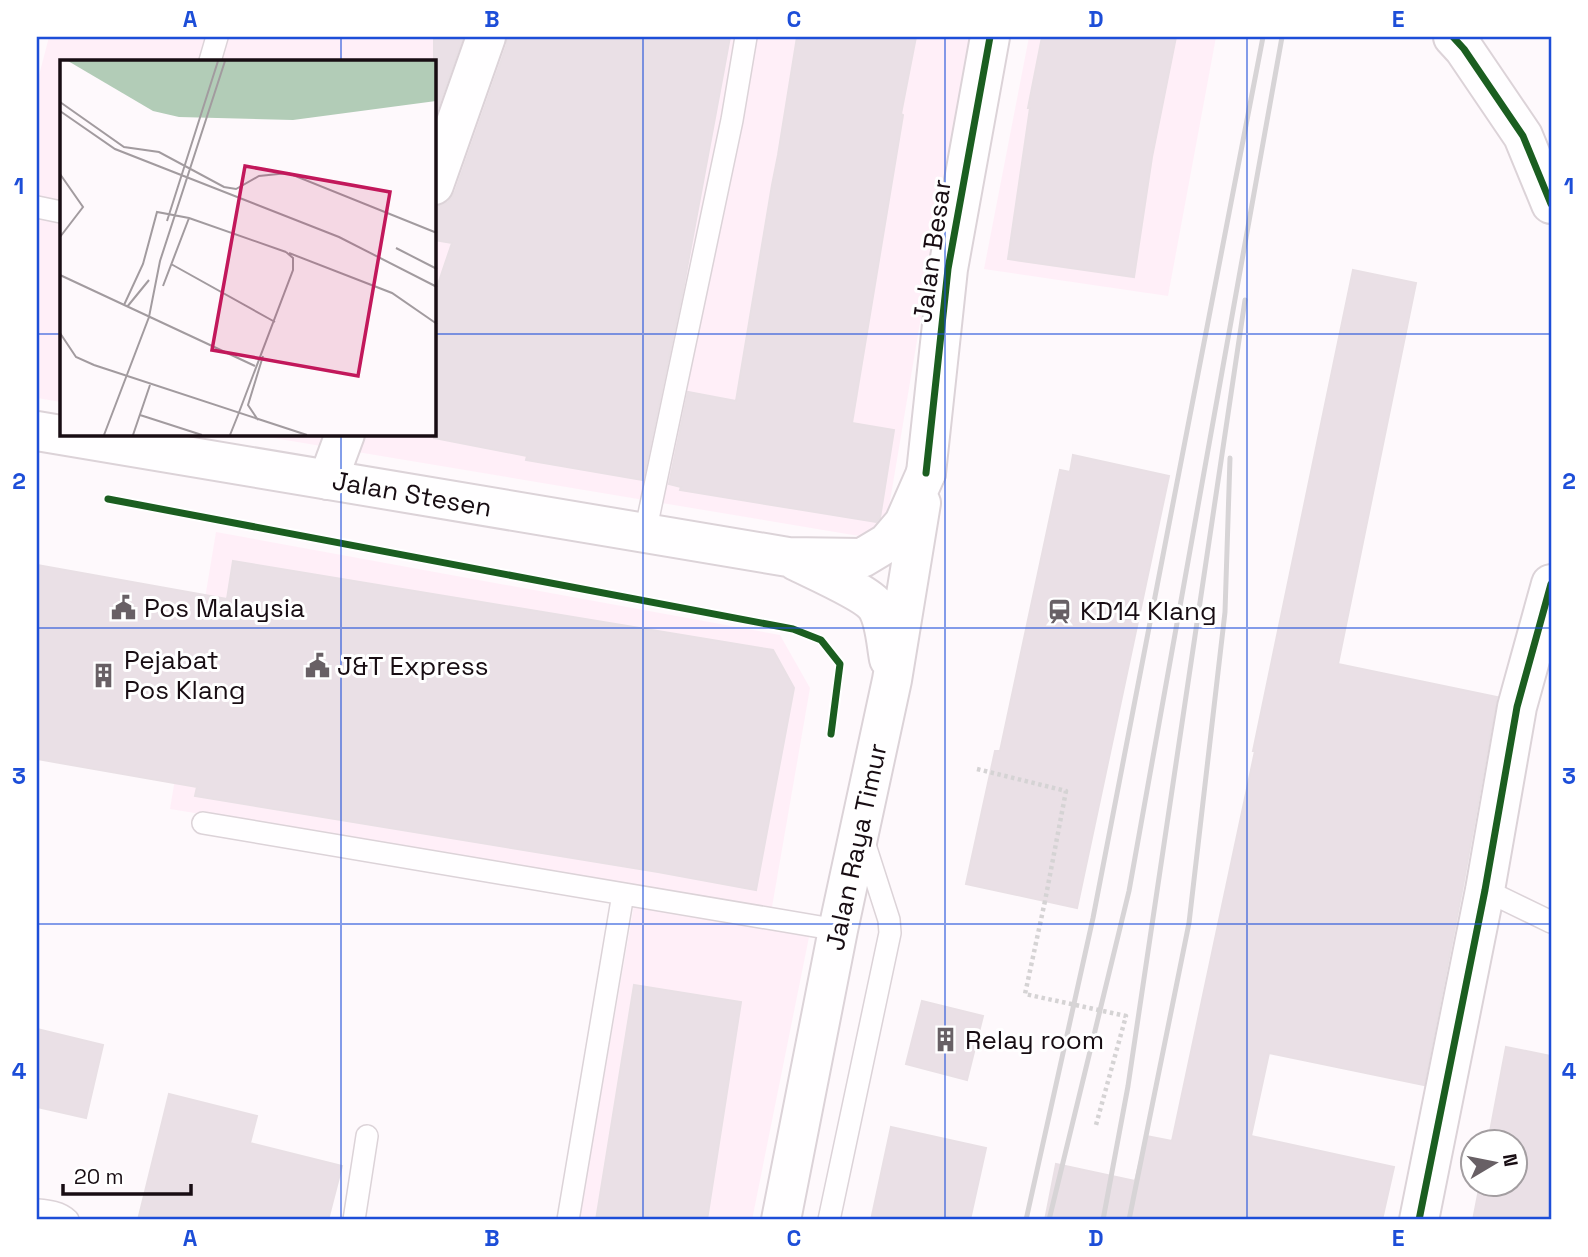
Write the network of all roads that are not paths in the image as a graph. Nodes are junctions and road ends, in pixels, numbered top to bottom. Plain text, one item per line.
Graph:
1 (217, 37) edge
2 (486, 37) edge
3 (746, 37) edge
4 (990, 37) edge
5 (1454, 37) edge
6 (210, 60) edge
7 (436, 179) edge
8 (1551, 204) edge
9 (37, 206) edge
10 (60, 212) edge
11 (37, 430) edge
12 (60, 434) edge
13 (72, 436) edge
14 (344, 436) edge
15 (926, 473) junction
16 (328, 480) junction
17 (645, 533) junction
18 (788, 557) junction
19 (1551, 584) edge
20 (892, 680) junction
21 (203, 823) dead end
22 (860, 830) junction
23 (1485, 890) junction
24 (623, 894) junction
25 (1551, 922) edge
26 (838, 930) junction
27 (367, 1136) dead end
28 (37, 1210) edge
29 (68, 1220) edge
30 (354, 1220) edge
31 (568, 1220) edge
32 (781, 1220) edge
33 (829, 1220) edge
34 (1419, 1220) edge

1 - 6 lane
2 - 7 main road
3 - 17 lane
4 - 15 main road, Jalan Besar
5 - 8 main road
9 - 10 lane
11 - 12 main road, Jalan Stesen
13 - 16 main road, Jalan Stesen
14 - 16 main road
15 - 18 main road, Jalan Stesen
15 - 20 main road, Jalan Raya Timur
16 - 17 main road, Jalan Stesen
17 - 18 main road, Jalan Stesen
18 - 20 main road, Jalan Stesen
19 - 23 main road
20 - 22 main road, Jalan Raya Timur
21 - 24 lane
22 - 26 main road, Jalan Raya Timur
22 - 33 lane
23 - 25 lane
23 - 34 main road
24 - 26 lane
24 - 31 lane
26 - 32 main road, Jalan Raya Timur
27 - 30 lane
28 - 29 lane

